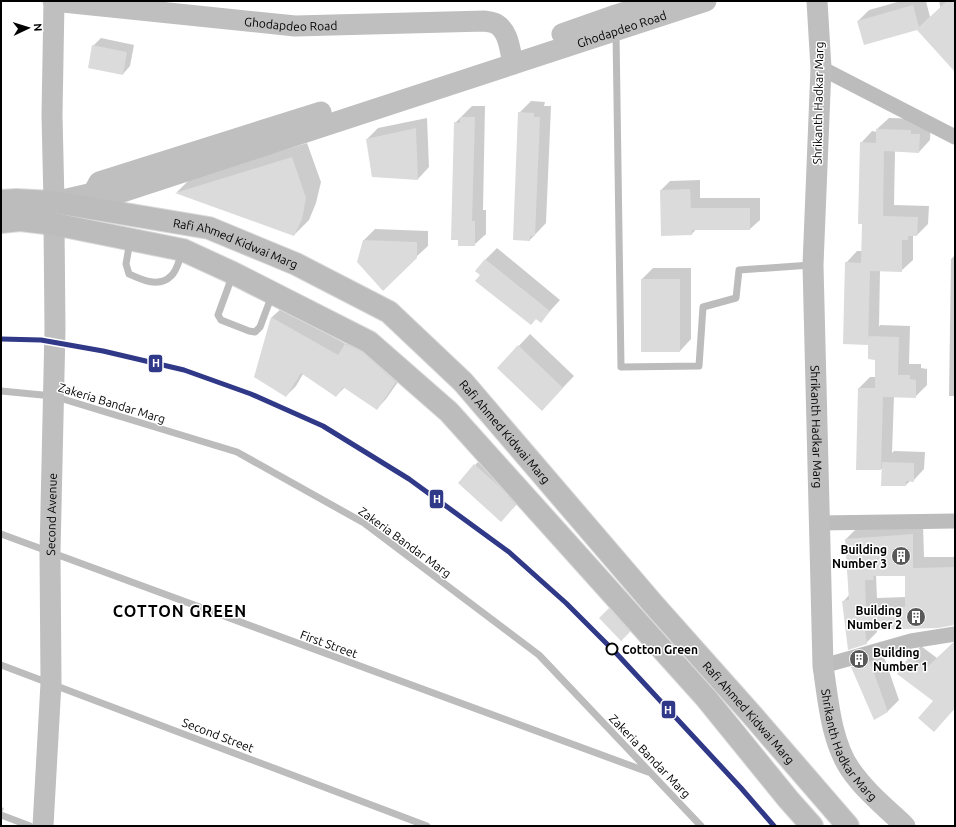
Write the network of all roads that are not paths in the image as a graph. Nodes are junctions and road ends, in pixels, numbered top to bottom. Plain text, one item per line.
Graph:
1 (54, 1) edge
2 (660, 1) edge
3 (706, 1) edge
4 (817, 1) edge
5 (616, 31) junction
6 (512, 58) junction
7 (821, 68) junction
8 (955, 137) edge
9 (1, 201) edge
10 (54, 202) junction
11 (1, 222) edge
12 (54, 224) junction
13 (131, 240) junction
14 (183, 250) junction
15 (813, 265) junction
16 (233, 273) junction
17 (272, 292) junction
18 (1, 391) edge
19 (53, 396) junction
20 (955, 521) edge
21 (819, 523) junction
22 (1, 534) edge
23 (50, 553) junction
24 (955, 634) edge
25 (1, 665) edge
26 (823, 666) junction
27 (51, 683) junction
28 (650, 773) junction
29 (1, 815) edge
30 (697, 824) edge
31 (30, 826) edge
32 (43, 826) edge
33 (427, 826) edge
34 (812, 826) edge
35 (848, 826) edge
36 (905, 826) edge

1 - 6 main road, Ghodapdeo Road
1 - 10 main road
2 - 6 main road, Ghodapdeo Road
3 - 5 main road, Ghodapdeo Road
4 - 7 main road, Shrikanth Hadkar Marg
5 - 6 main road, Ghodapdeo Road
5 - 15 lane
6 - 10 main road, Ghodapdeo Road
7 - 8 street
7 - 15 main road, Shrikanth Hadkar Marg
9 - 10 main road, Rafi Ahmed Kidwai Marg
10 - 12 street, Second Avenue
10 - 35 main road, Rafi Ahmed Kidwai Marg
11 - 12 main road, Rafi Ahmed Kidwai Marg
12 - 13 main road, Rafi Ahmed Kidwai Marg
12 - 19 main road, Second Avenue
13 - 14 main road, Rafi Ahmed Kidwai Marg
13 - 14 lane
14 - 16 main road, Rafi Ahmed Kidwai Marg
15 - 21 main road, Shrikanth Hadkar Marg
16 - 17 main road, Rafi Ahmed Kidwai Marg
16 - 17 lane
17 - 34 main road, Rafi Ahmed Kidwai Marg
18 - 19 lane, Zakeria Bandar Marg
19 - 23 main road, Second Avenue
19 - 28 lane, Zakeria Bandar Marg
20 - 21 street
21 - 26 main road, Shrikanth Hadkar Marg
22 - 23 lane, First Street
23 - 27 main road, Second Avenue
23 - 28 lane, First Street
24 - 26 street
25 - 27 lane, Second Street
26 - 36 main road, Shrikanth Hadkar Marg
27 - 32 main road, Second Avenue
27 - 33 lane, Second Street
28 - 30 lane, Zakeria Bandar Marg
29 - 31 lane

